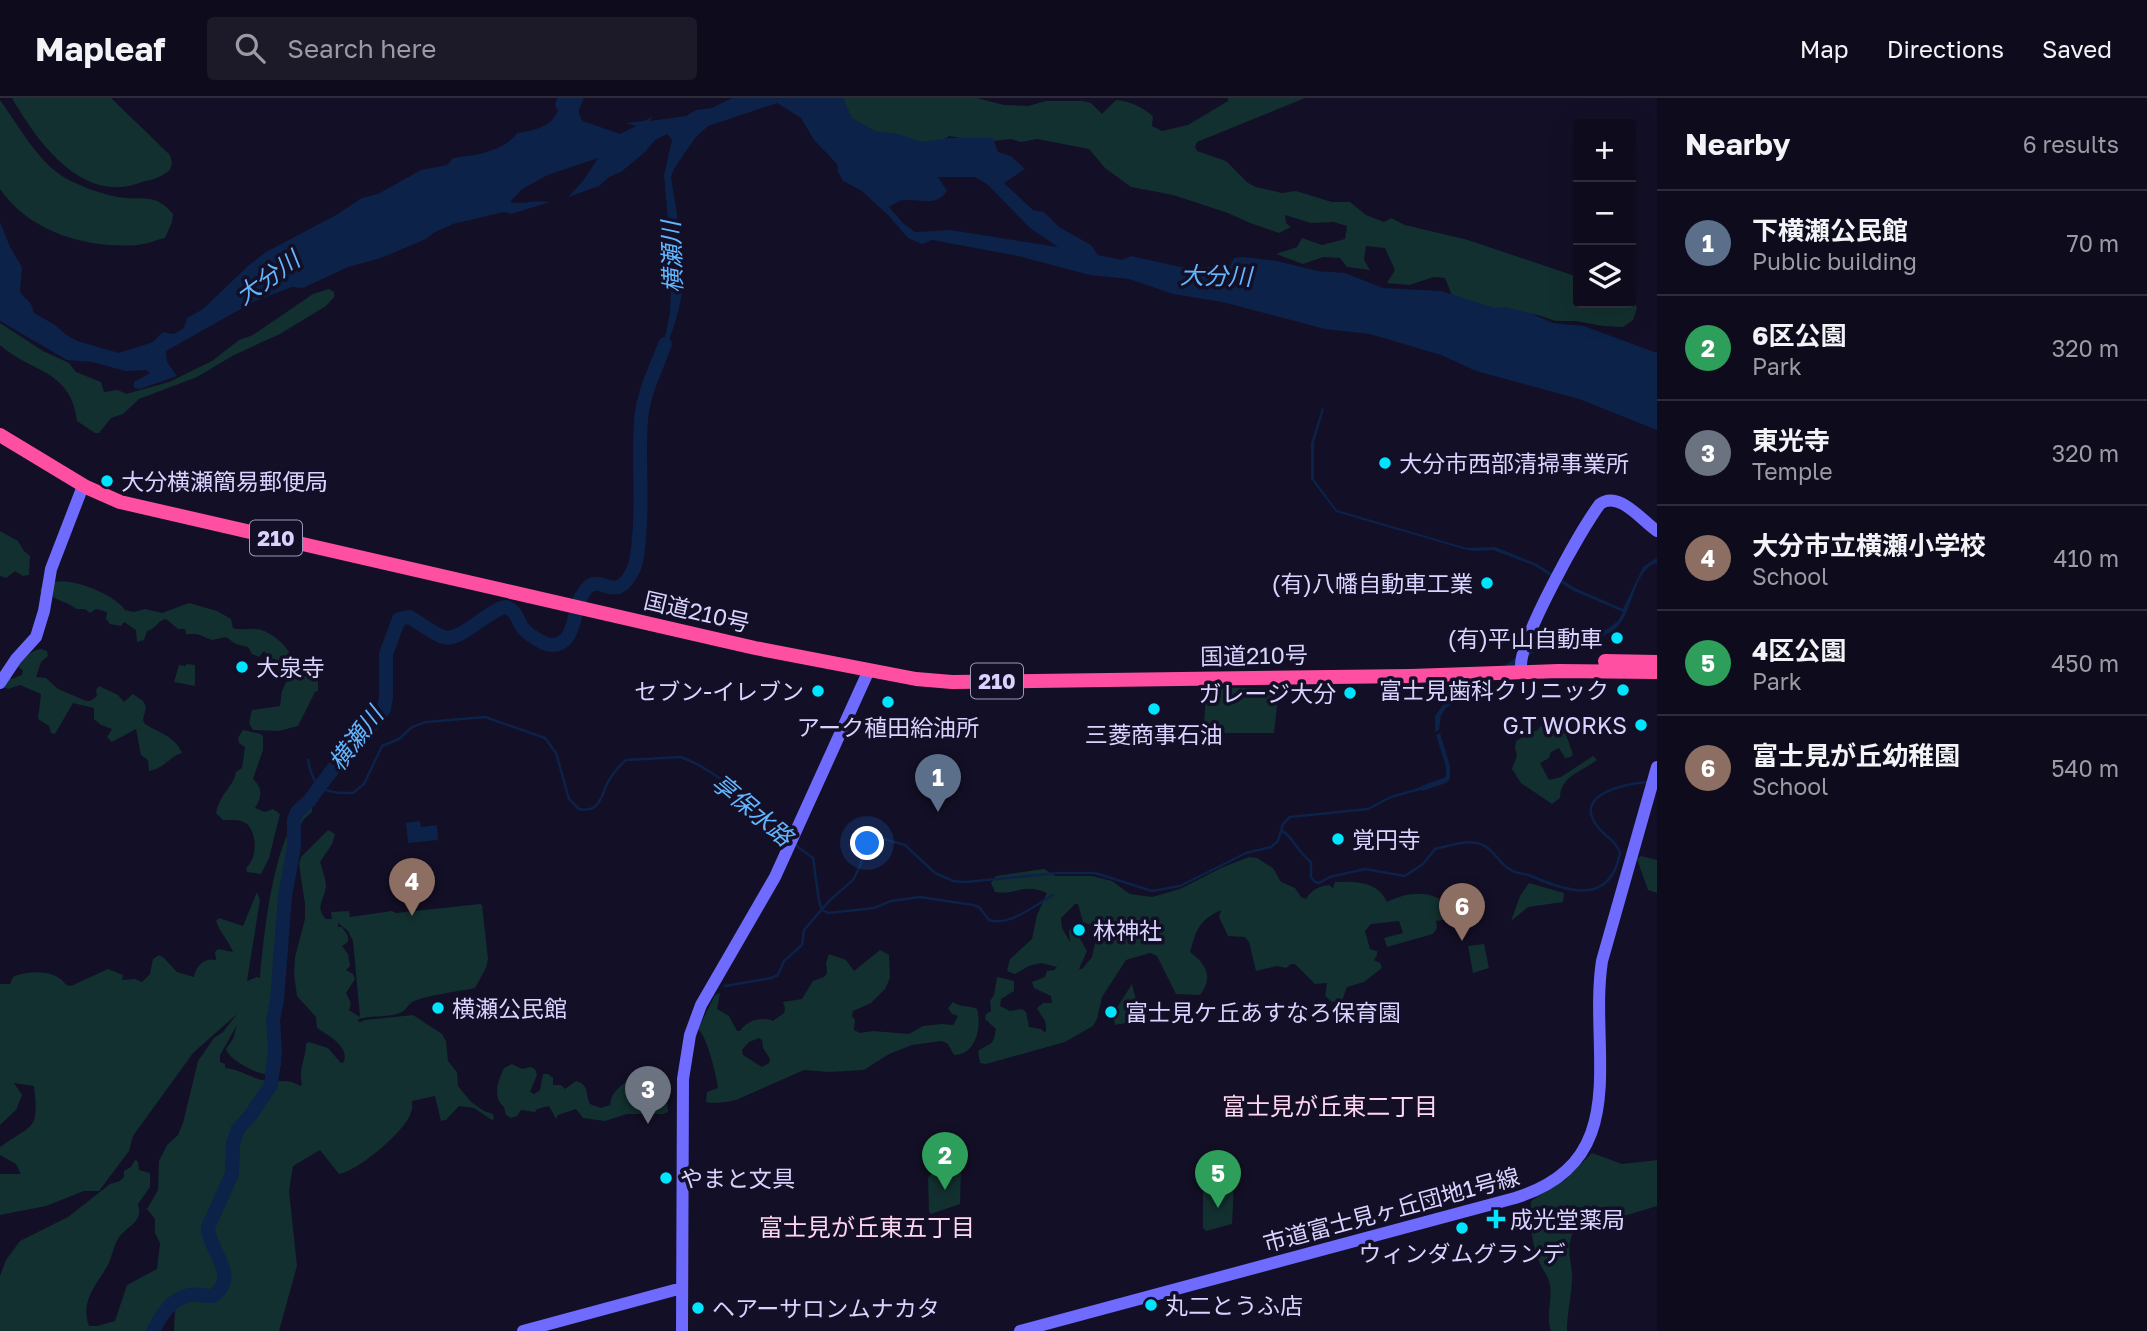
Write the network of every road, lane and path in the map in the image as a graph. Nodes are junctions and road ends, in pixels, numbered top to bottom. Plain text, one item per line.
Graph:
1 (0, 435) edge
2 (83, 486) junction
3 (1657, 531) edge
4 (1657, 662) edge
5 (1521, 665) junction
6 (869, 670) junction
7 (1657, 672) edge
8 (1411, 676) junction
9 (0, 683) edge
10 (1657, 767) edge
11 (682, 1288) junction
12 (523, 1331) edge
13 (682, 1331) edge
14 (1020, 1331) edge

1 - 2 highway, 国道210号 / 210
2 - 6 highway, 国道210号 / 210
2 - 9 street
3 - 5 street
4 - 5 highway, 国道210号 / 210
5 - 8 highway, 国道210号 / 210
6 - 8 highway, 国道210号 / 210
6 - 11 street
7 - 8 highway, 国道210号 / 210
10 - 14 street, 市道富士見ヶ丘団地1号線
11 - 12 street
11 - 13 street

